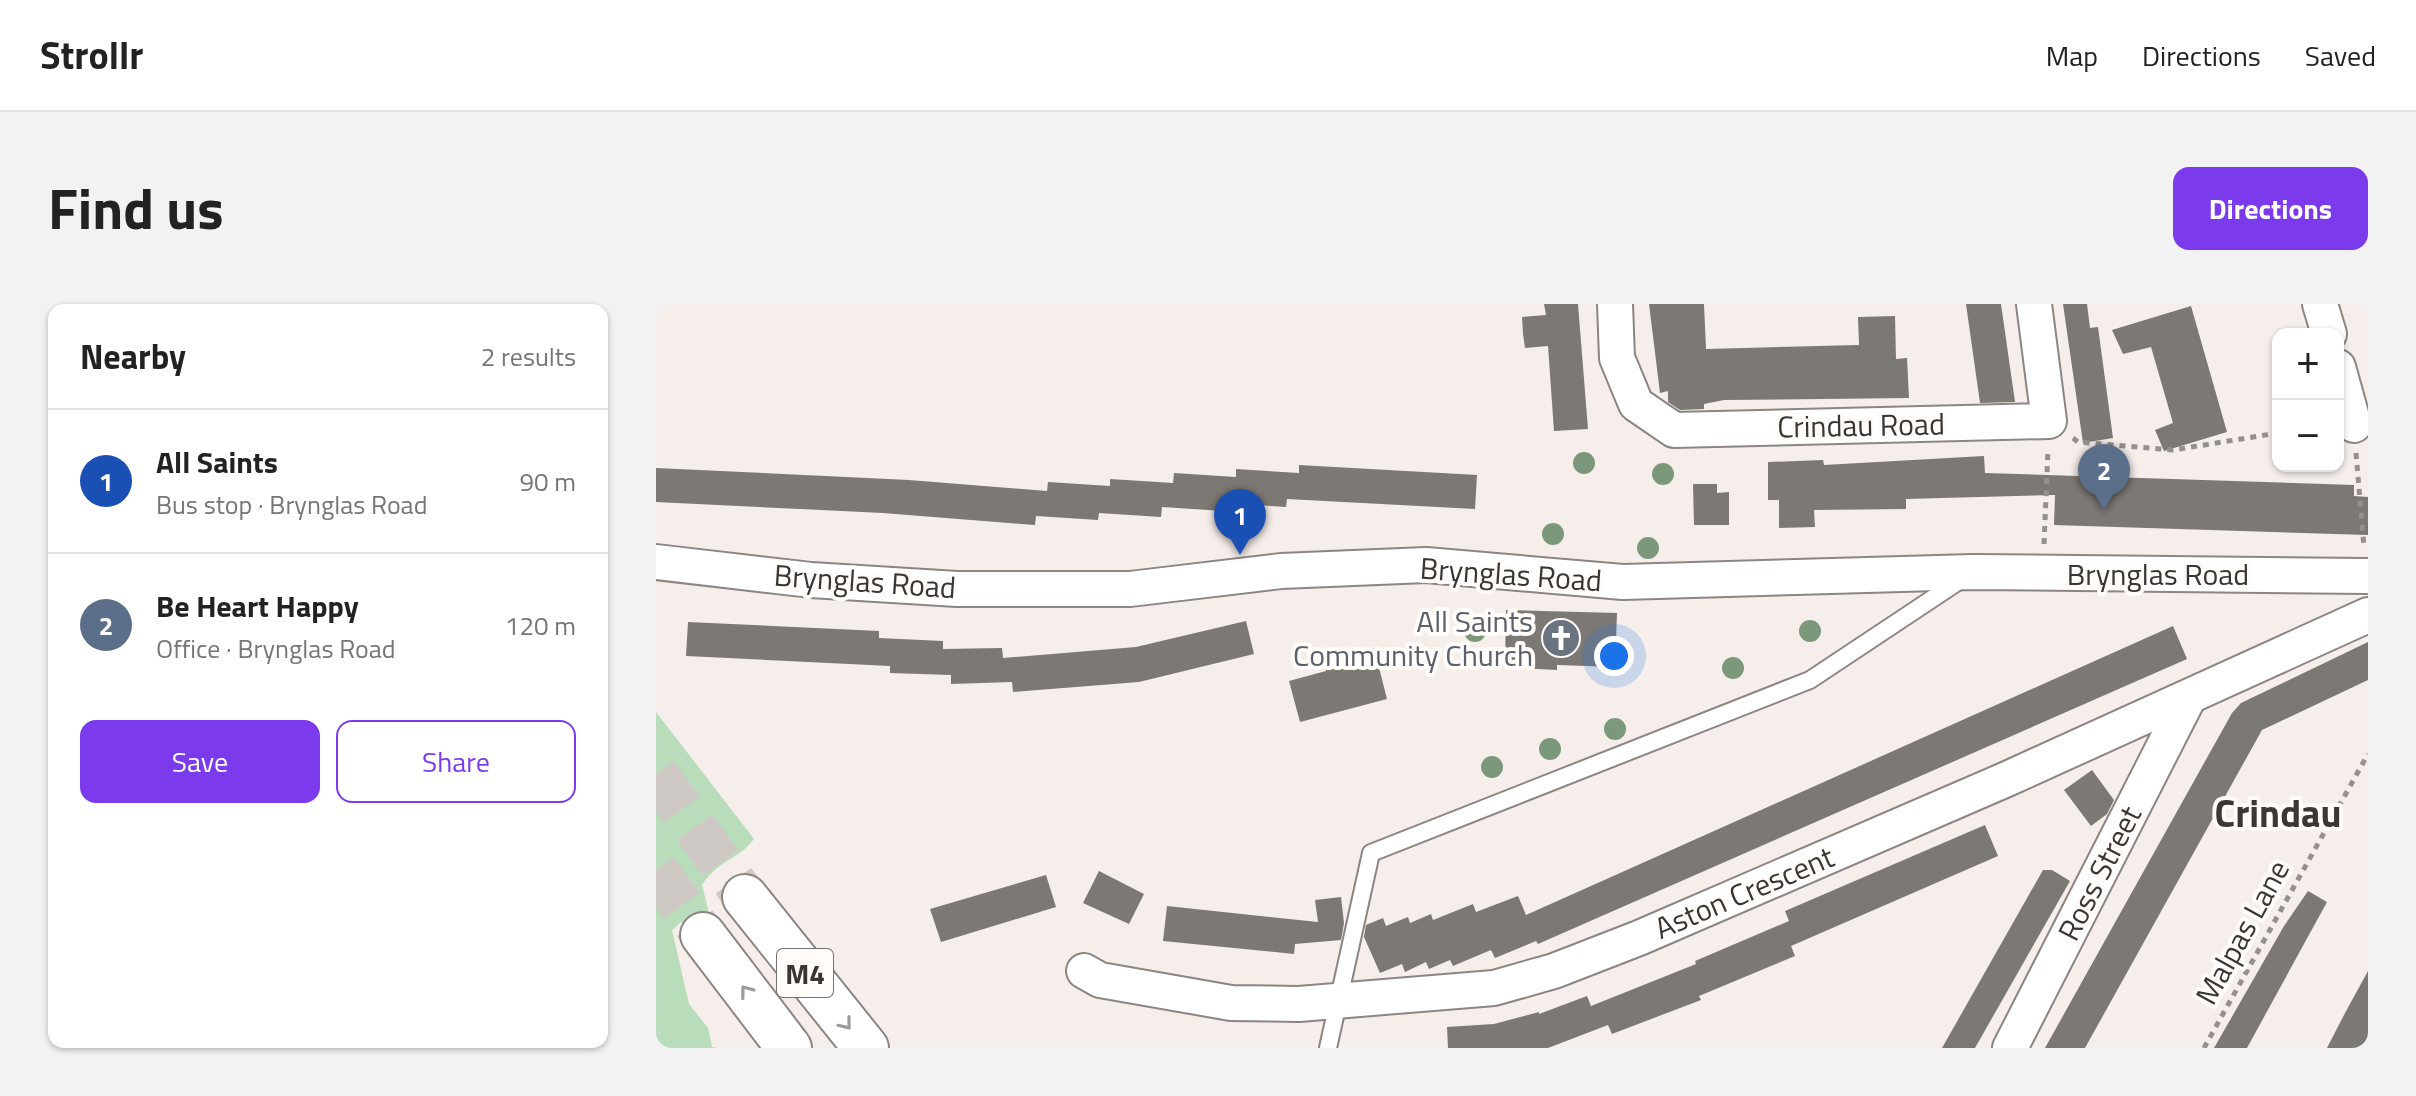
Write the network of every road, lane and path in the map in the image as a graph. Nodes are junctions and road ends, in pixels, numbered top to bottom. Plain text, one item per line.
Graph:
1 (1615, 304) edge
2 (2034, 304) edge
3 (2320, 304) edge
4 (2327, 328) edge
5 (2344, 389) edge
6 (2049, 421) junction
7 (2354, 425) joint
8 (2272, 434) edge
9 (656, 562) edge
10 (1973, 572) junction
11 (2043, 574) junction
12 (2367, 576) edge
13 (2368, 615) edge
14 (2189, 697) junction
15 (2368, 754) edge
16 (745, 897) tunnel mouth
17 (703, 935) tunnel mouth
18 (1084, 971) dead end
19 (1340, 1001) junction
20 (789, 1048) edge
21 (866, 1048) edge
22 (1328, 1048) edge
23 (2010, 1048) edge
24 (2204, 1048) edge

1 - 6 street, Crindau Road
2 - 6 street
3 - 4 street
5 - 7 street
6 - 8 path
6 - 11 path
7 - 12 path
9 - 10 street, Brynglas Road
10 - 11 street, Brynglas Road
10 - 19 lane
11 - 12 street, Brynglas Road
13 - 14 street, Aston Crescent
14 - 19 street, Aston Crescent
14 - 23 street, Ross Street
15 - 24 path, Malpas Lane
16 -> 21 highway, M4
20 -> 17 highway, M4
18 - 19 street, Aston Crescent
19 - 22 lane

